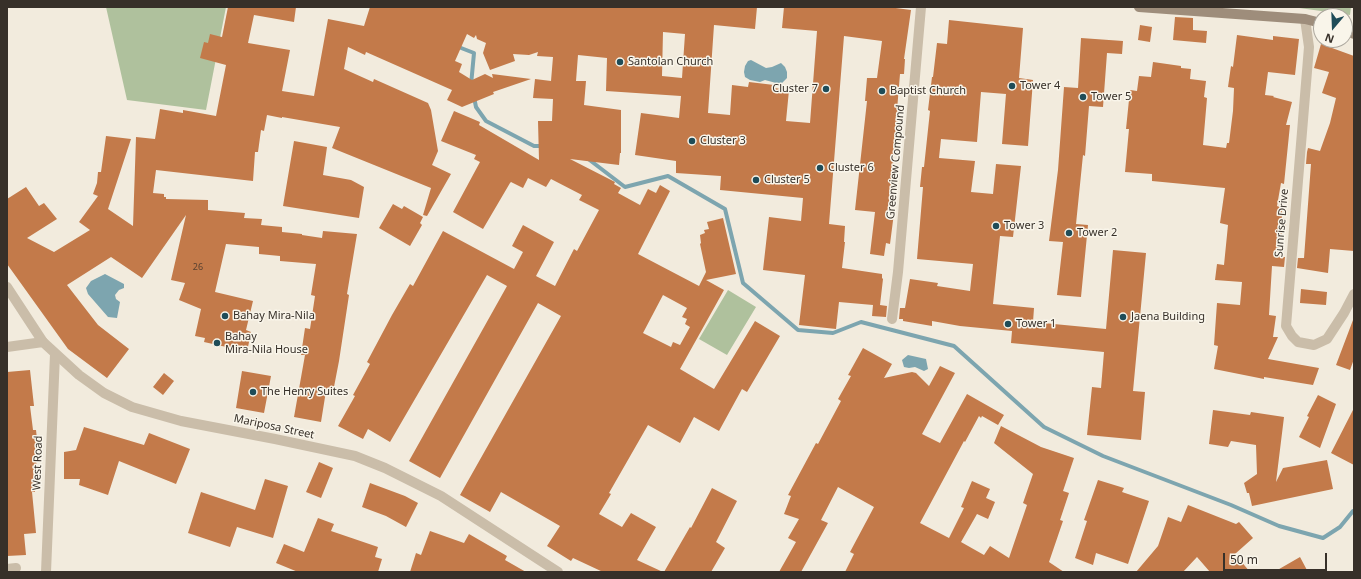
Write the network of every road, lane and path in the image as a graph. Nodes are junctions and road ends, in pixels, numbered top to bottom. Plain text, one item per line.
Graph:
1 (922, 7) edge
2 (1139, 7) edge
3 (1305, 19) junction
4 (1313, 21) edge
5 (7, 287) edge
6 (1354, 294) edge
7 (892, 319) dead end
8 (43, 342) junction
9 (7, 347) edge
10 (55, 354) junction
11 (46, 572) edge
12 (558, 572) edge

1 - 7 street, Greenview Compound
2 - 3 main road
3 - 4 main road
3 - 6 street, Sunrise Drive
5 - 8 street, Mariposa Street
8 - 9 street
8 - 10 street, Mariposa Street
10 - 11 street, West Road
10 - 12 street, Mariposa Street

